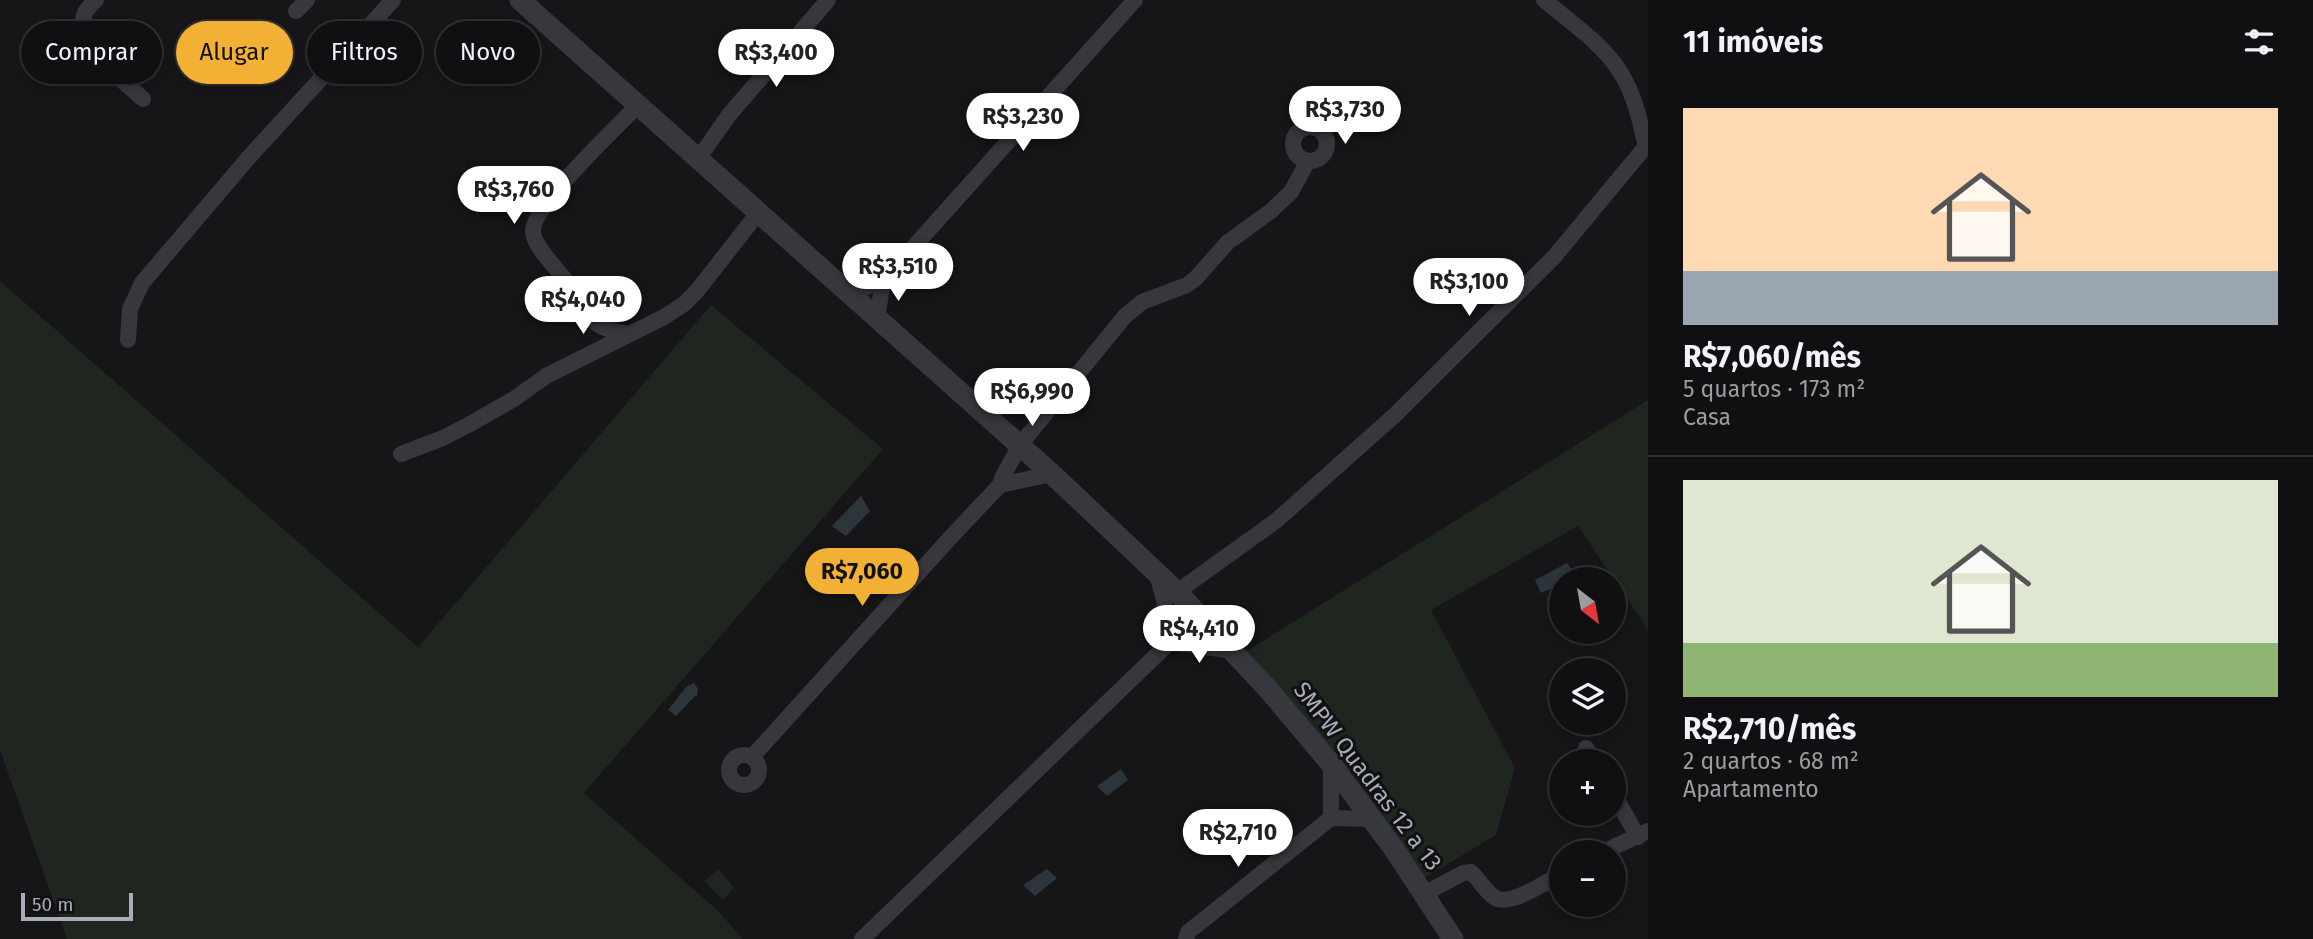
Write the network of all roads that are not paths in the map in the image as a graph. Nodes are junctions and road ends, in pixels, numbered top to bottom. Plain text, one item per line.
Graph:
1 (96, 0) edge
2 (393, 0) edge
3 (520, 0) edge
4 (828, 0) edge
5 (1135, 0) edge
6 (1544, 0) edge
7 (143, 99) dead end
8 (638, 105) junction
9 (1647, 146) edge
10 (698, 159) junction
11 (1308, 161) dead end
12 (758, 213) junction
13 (883, 281) junction
14 (850, 293) junction
15 (877, 319) junction
16 (628, 334) junction
17 (128, 340) dead end
18 (1020, 445) junction
19 (401, 454) dead end
20 (1052, 474) junction
21 (1000, 485) junction
22 (1157, 574) junction
23 (1177, 592) junction
24 (1170, 642) junction
25 (1234, 651) junction
26 (752, 757) dead end
27 (1331, 764) junction
28 (1626, 811) edge
29 (1331, 818) junction
30 (1371, 819) junction
31 (1643, 834) edge
32 (1626, 842) edge
33 (1549, 880) edge
34 (1424, 894) junction
35 (862, 939) edge
36 (1186, 939) edge
37 (1453, 939) edge

1 - 7 street
2 - 17 street
3 - 8 street, SMPW Quadras 12 a 13
4 - 10 street
5 - 13 street
6 - 9 street
8 - 10 street, SMPW Quadras 12 a 13
8 - 16 street
9 - 23 street
10 - 12 street, SMPW Quadras 12 a 13
11 - 18 street
12 - 14 street, SMPW Quadras 12 a 13
12 - 16 street
13 - 14 street
13 - 15 street
14 - 15 street, SMPW Quadras 12 a 13
15 - 18 street, SMPW Quadras 12 a 13
16 - 19 street
18 - 20 street, SMPW Quadras 12 a 13
18 - 21 street
20 - 21 street
20 - 22 street, SMPW Quadras 12 a 13
21 - 26 street
22 - 23 street, SMPW Quadras 12 a 13
22 - 24 street
23 - 25 street, SMPW Quadras 12 a 13
24 - 25 street
24 - 35 street
25 - 27 street, SMPW Quadras 12 a 13
27 - 29 street
27 - 30 street, SMPW Quadras 12 a 13
28 - 31 street
29 - 30 street
29 - 36 street
30 - 34 street, SMPW Quadras 12 a 13
31 - 32 street
33 - 34 street
34 - 37 street, SMPW Quadras 12 a 13

